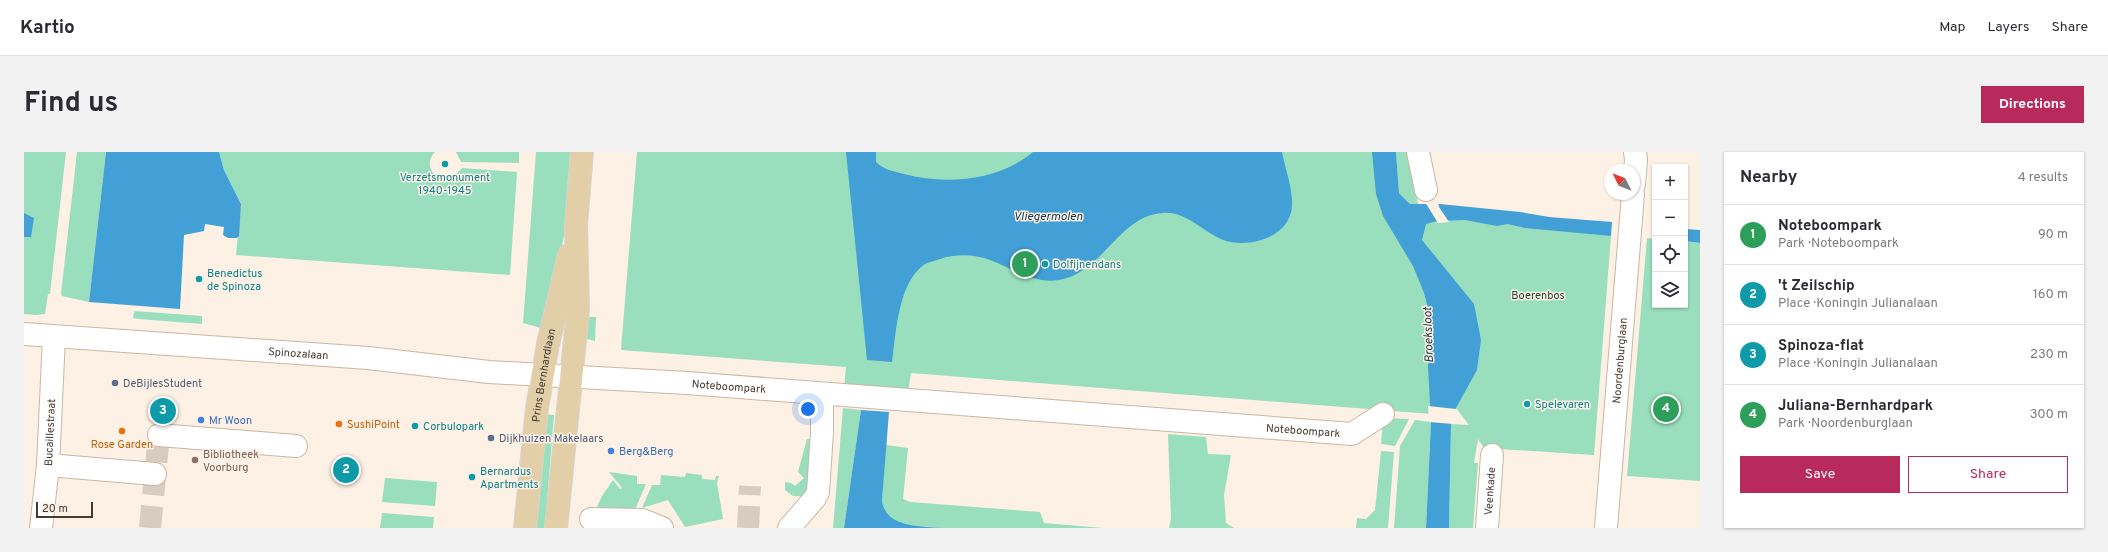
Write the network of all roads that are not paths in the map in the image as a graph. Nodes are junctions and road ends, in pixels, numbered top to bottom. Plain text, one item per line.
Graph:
1 (582, 152) edge
2 (1418, 152) edge
3 (1635, 152) edge
4 (1636, 164) edge
5 (1426, 190) dead end
6 (1633, 200) edge
7 (576, 225) junction
8 (24, 334) edge
9 (54, 337) junction
10 (542, 374) junction
11 (572, 376) junction
12 (822, 394) junction
13 (1383, 414) dead end
14 (159, 435) dead end
15 (296, 446) dead end
16 (1492, 455) dead end
17 (48, 465) junction
18 (155, 474) dead end
19 (591, 519) dead end
20 (41, 528) edge
21 (525, 528) edge
22 (556, 528) edge
23 (662, 528) edge
24 (789, 528) edge
25 (1487, 528) edge
26 (1606, 528) edge

1 - 7 main road, Prins Bernhardlaan
2 - 5 street
3 - 4 street
6 - 26 street, Noordenburglaan
7 - 10 main road, Prins Bernhardlaan
7 - 11 main road, Prins Bernhardlaan
8 - 9 street, Spinozalaan
9 - 10 street, Spinozalaan
9 - 17 street, Bucaillestraat
10 - 11 street, Spinozalaan
10 - 21 main road, Prins Bernhardlaan
11 - 12 street, Noteboompark
11 - 22 main road, Prins Bernhardlaan
12 - 13 street, Noteboompark
12 - 24 street
14 - 15 street
16 - 25 street, Veenkade
17 - 18 street
17 - 20 street, Bucaillestraat
19 - 23 street

